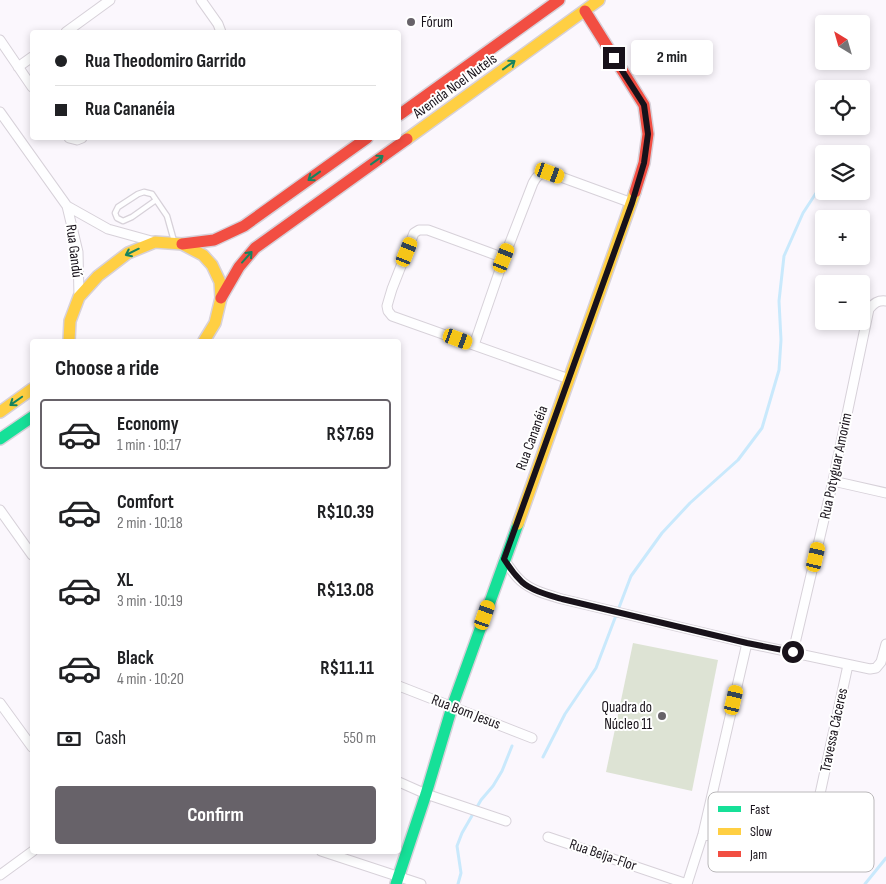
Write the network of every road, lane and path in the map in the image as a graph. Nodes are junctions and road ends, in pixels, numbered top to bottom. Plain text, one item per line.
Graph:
1 (110, 0) edge
2 (201, 0) edge
3 (559, 0) edge
4 (600, 0) edge
5 (585, 11) junction
6 (69, 30) edge
7 (220, 30) edge
8 (0, 40) edge
9 (30, 58) edge
10 (18, 67) junction
11 (30, 84) edge
12 (0, 112) edge
13 (401, 114) edge
14 (364, 140) edge
15 (156, 200) junction
16 (632, 203) junction
17 (67, 206) junction
18 (155, 242) junction
19 (178, 244) junction
20 (504, 258) junction
21 (79, 297) junction
22 (221, 298) junction
23 (886, 302) edge
24 (215, 323) junction
25 (69, 339) edge
26 (205, 339) edge
27 (213, 339) edge
28 (474, 345) junction
29 (569, 380) junction
30 (30, 390) edge
31 (0, 412) edge
32 (30, 418) edge
33 (0, 439) edge
34 (833, 481) junction
35 (886, 494) edge
36 (2, 512) edge
37 (30, 551) edge
38 (504, 559) junction
39 (747, 643) junction
40 (886, 644) edge
41 (793, 652) junction
42 (848, 665) junction
43 (401, 687) edge
44 (0, 703) edge
45 (452, 707) junction
46 (532, 738) dead end
47 (30, 744) edge
48 (401, 783) edge
49 (713, 792) edge
50 (820, 792) edge
51 (426, 794) junction
52 (708, 812) edge
53 (506, 821) dead end
54 (703, 834) junction
55 (708, 835) edge
56 (548, 837) dead end
57 (30, 853) edge
58 (329, 854) edge
59 (0, 875) edge
60 (397, 880) edge
61 (421, 884) edge
62 (686, 884) edge

1 - 6 street
2 - 7 street
3 - 13 main road, Avenida Noel Nutels
4 - 5 main road, Avenida Noel Nutels
5 - 16 main road, Rua Cananéia
22 -> 5 main road, Avenida Noel Nutels
8 - 10 street
9 - 10 street
10 - 11 street
12 - 17 street, Rua Gandú
14 -> 19 main road
15 - 15 lane
15 - 19 lane
16 - 20 street
16 - 29 main road, Rua Cananéia
17 - 18 street, Rua Gandú
17 - 21 street, Rua Gandú
18 - 19 main road
18 -> 21 main road
19 - 22 main road
20 - 28 street
20 - 28 street
21 - 25 main road
22 - 24 main road
23 - 34 street, Rua Potyguar Amorim
24 - 26 main road
24 - 27 street
28 - 29 street
29 - 38 main road, Rua Cananéia
30 -> 31 main road
32 - 33 main road
34 - 35 street
34 - 41 street, Rua Potyguar Amorim
36 - 37 street
38 - 39 street
38 - 45 main road, Rua Cananéia
39 - 41 street
39 - 49 street
40 - 42 street
41 - 42 street
42 - 50 street, Travessa Cáceres
43 - 45 street, Rua Bom Jesus
44 - 47 street
45 - 46 street, Rua Bom Jesus
45 - 51 main road, Rua Cananéia
48 - 51 street
51 - 53 street
51 - 60 main road, Rua Cananéia
52 - 54 street
54 - 55 street, Travessa Cáceres
54 - 62 street
56 - 62 street, Rua Beija-Flor
57 - 59 street
58 - 60 street
60 - 61 street

